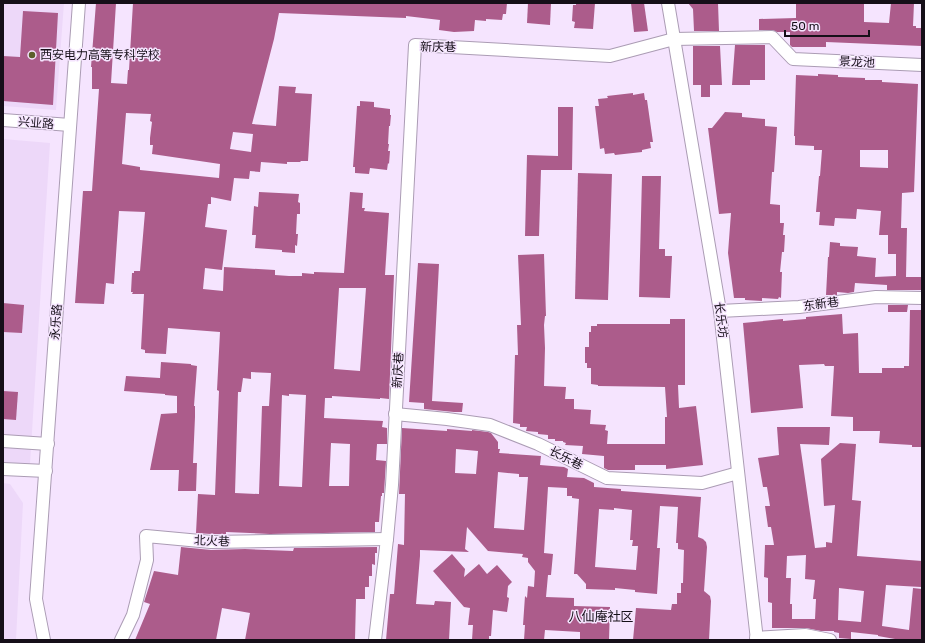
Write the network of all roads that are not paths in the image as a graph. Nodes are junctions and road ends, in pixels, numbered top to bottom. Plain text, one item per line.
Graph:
1 (78, 3) edge
2 (668, 3) edge
3 (674, 39) junction
4 (793, 59) joint
5 (922, 65) edge
6 (3, 120) edge
7 (70, 126) junction
8 (922, 298) edge
9 (720, 311) junction
10 (395, 414) junction
11 (3, 441) edge
12 (48, 444) junction
13 (3, 470) edge
14 (46, 471) junction
15 (738, 473) junction
16 (387, 539) junction
17 (756, 639) edge
18 (44, 640) edge
19 (121, 640) edge
20 (375, 640) edge
21 (830, 640) edge

1 - 7 street, 永乐路
2 - 3 street, 长乐坊
3 - 4 street, 新庆巷
3 - 9 street, 长乐坊
3 - 10 street, 新庆巷
4 - 5 street, 景龙池
6 - 7 street, 兴业路
7 - 12 street, 永乐路
8 - 9 street, 东新巷
9 - 15 street, 长乐坊
10 - 15 street, 长乐巷
10 - 16 street
11 - 12 street
12 - 14 street, 永乐路
13 - 14 street
14 - 18 street, 永乐路
15 - 17 street, 长乐坊
16 - 19 street, 北火巷
16 - 20 street
17 - 21 street

